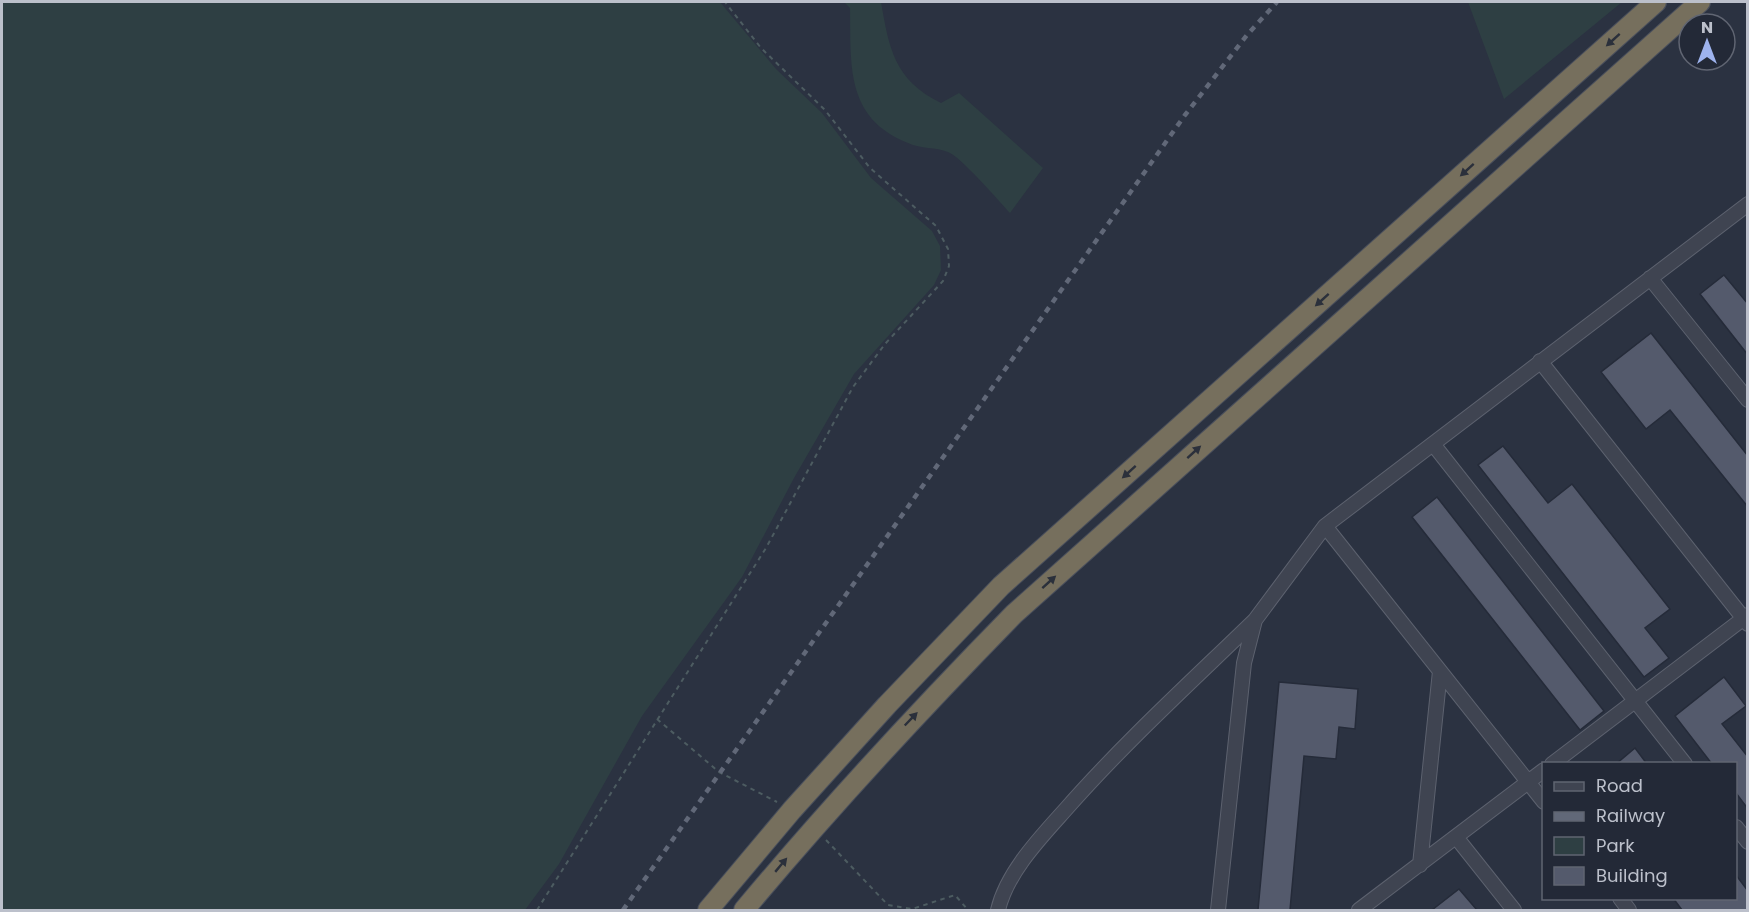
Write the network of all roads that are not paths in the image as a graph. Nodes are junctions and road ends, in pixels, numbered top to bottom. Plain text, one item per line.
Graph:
1 (1656, 2) edge
2 (1700, 2) edge
3 (1748, 204) edge
4 (1650, 278) junction
5 (1540, 362) junction
6 (1748, 400) edge
7 (1433, 444) junction
8 (1325, 526) junction
9 (1746, 619) edge
10 (1255, 620) junction
11 (1440, 670) junction
12 (1635, 700) junction
13 (1555, 762) edge
14 (1683, 762) edge
15 (1542, 772) edge
16 (1528, 782) junction
17 (1542, 800) edge
18 (1737, 828) edge
19 (1456, 837) junction
20 (1748, 842) edge
21 (1420, 865) junction
22 (708, 910) edge
23 (744, 910) edge
24 (998, 910) edge
25 (1218, 910) edge
26 (1359, 910) edge
27 (1514, 910) edge

1 -> 22 highway
23 -> 2 highway
3 - 4 street
4 - 5 street
4 - 6 street
5 - 7 street
5 - 9 street
7 - 8 street
7 - 12 street
8 - 10 street
8 - 11 street
9 - 12 street
10 - 24 street
10 - 25 street
11 - 16 street
11 - 21 street
12 - 13 street
12 - 14 street
15 - 16 street
16 - 17 street
16 - 19 street
18 - 20 street
19 - 21 street
19 - 27 street
21 - 26 street

